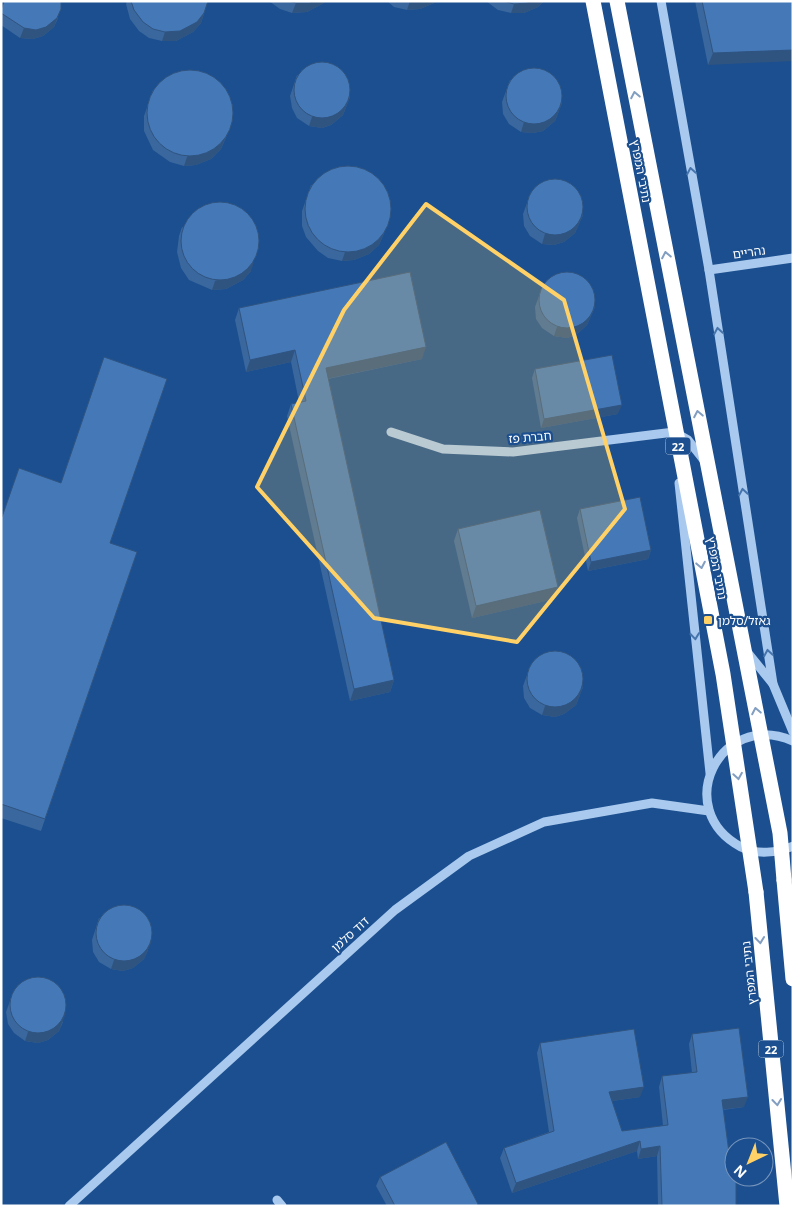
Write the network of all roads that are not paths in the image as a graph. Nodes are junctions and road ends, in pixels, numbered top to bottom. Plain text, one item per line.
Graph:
1 (589, 1) edge
2 (593, 1) edge
3 (617, 1) edge
4 (661, 1) edge
5 (793, 258) edge
6 (709, 270) junction
7 (391, 432) dead end
8 (674, 432) junction
9 (773, 684) junction
10 (793, 732) edge
11 (793, 741) edge
12 (710, 773) junction
13 (709, 811) junction
14 (793, 846) edge
15 (793, 979) edge
16 (69, 1206) edge
17 (787, 1206) edge

1 - 8 street
2 -> 17 highway, נתיבי המפרץ / 22, bridge
15 -> 3 highway, נתיבי המפרץ / 22, bridge
6 -> 4 street
5 - 6 street, נהריים
9 -> 6 street
7 - 8 street, חברת פז
8 - 9 street
8 -> 12 street
9 - 10 street
11 - 12 street
12 - 13 street
13 - 14 street
13 - 16 street, דוד סלמן

